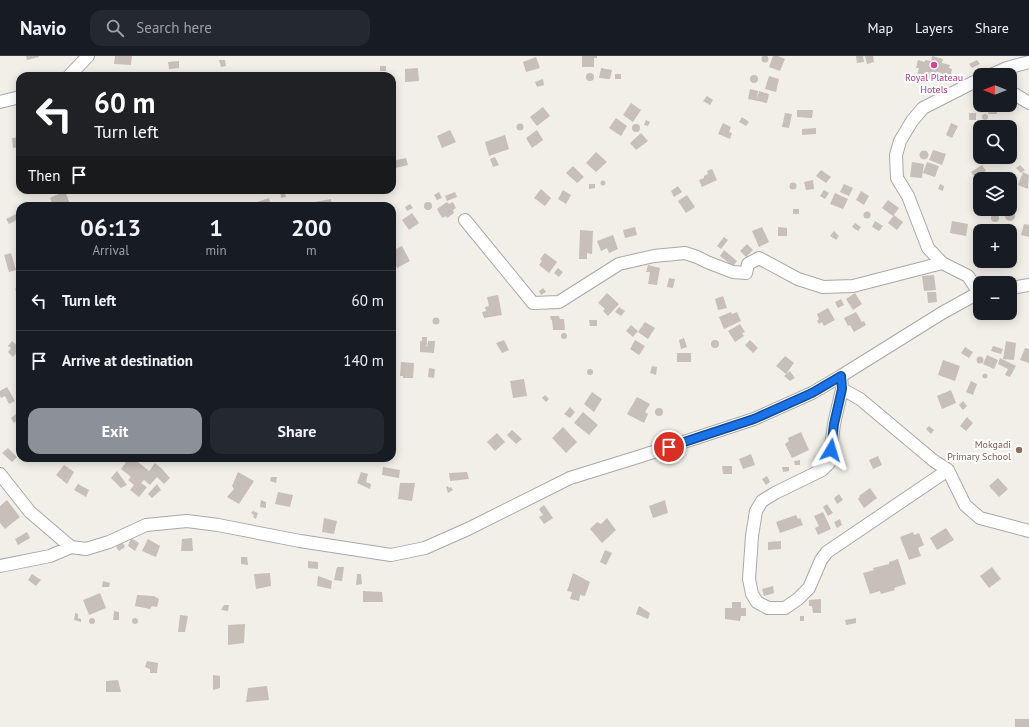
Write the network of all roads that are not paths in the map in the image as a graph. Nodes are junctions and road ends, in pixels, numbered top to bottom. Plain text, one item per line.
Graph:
1 (88, 56) edge
2 (1029, 62) edge
3 (1016, 68) edge
4 (73, 72) edge
5 (973, 83) edge
6 (1017, 96) edge
7 (16, 98) edge
8 (0, 102) edge
9 (1029, 103) edge
10 (465, 220) dead end
11 (942, 263) junction
12 (973, 283) edge
13 (1029, 285) edge
14 (1017, 287) edge
15 (973, 296) edge
16 (841, 376) junction
17 (842, 389) junction
18 (948, 470) junction
19 (0, 474) edge
20 (1029, 531) edge
21 (71, 548) junction
22 (0, 566) edge

1 - 4 street
2 - 3 street
5 - 11 street
6 - 9 street
7 - 8 street
10 - 11 street
11 - 12 street
13 - 14 street
15 - 16 street
16 - 17 street
16 - 21 street
17 - 18 street
17 - 18 street
18 - 20 street
19 - 21 street
21 - 22 street

